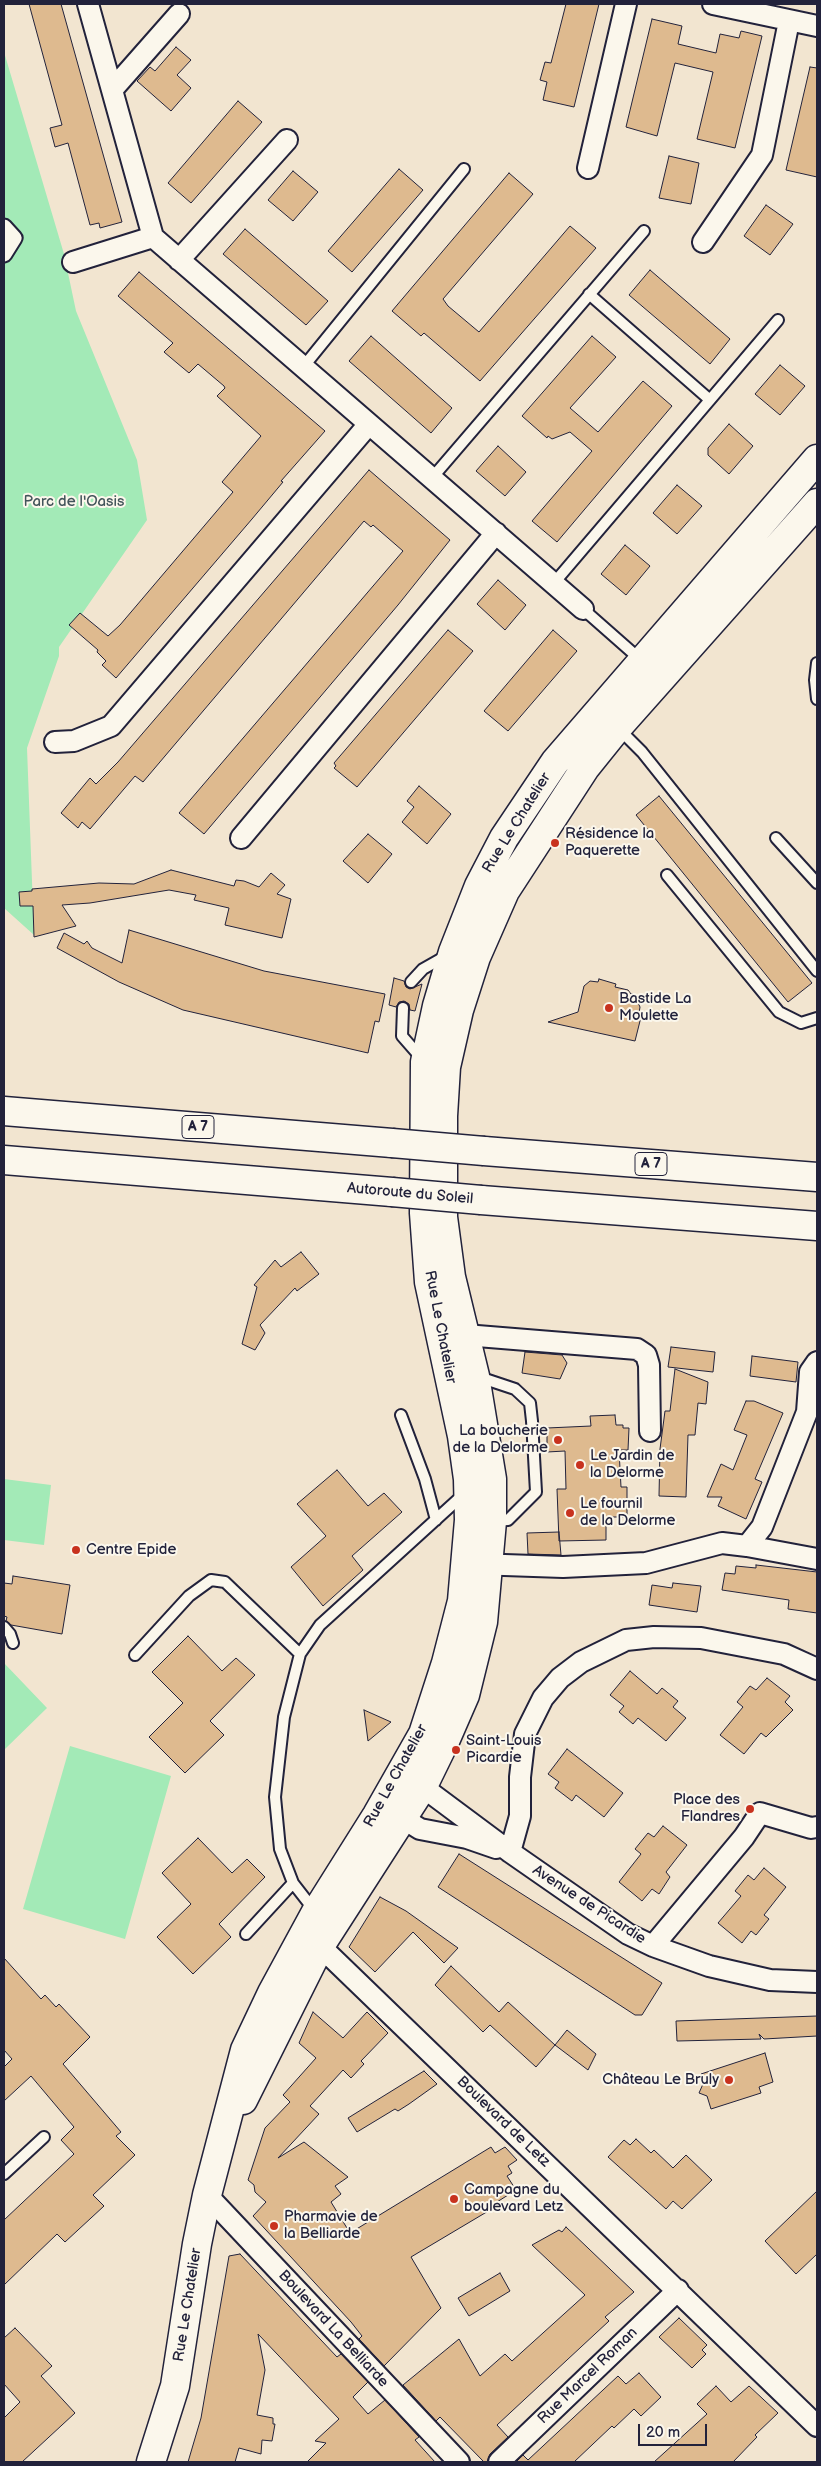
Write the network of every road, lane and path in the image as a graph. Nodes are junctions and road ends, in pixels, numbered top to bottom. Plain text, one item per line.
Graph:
1 (88, 4) edge
2 (626, 4) edge
3 (713, 4) edge
4 (179, 14) dead end
5 (789, 21) junction
6 (817, 26) edge
7 (112, 90) junction
8 (287, 140) dead end
9 (588, 168) dead end
10 (464, 169) dead end
11 (4, 227) edge
12 (644, 231) dead end
13 (153, 237) junction
14 (702, 242) dead end
15 (4, 254) edge
16 (179, 260) junction
17 (73, 262) dead end
18 (589, 294) junction
19 (778, 320) dead end
20 (304, 366) junction
21 (710, 400) junction
22 (369, 424) junction
23 (817, 459) edge
24 (432, 478) junction
25 (817, 503) edge
26 (496, 532) junction
27 (554, 583) junction
28 (583, 609) joint
29 (817, 663) edge
30 (651, 670) junction
31 (817, 699) edge
32 (608, 719) junction
33 (55, 742) dead end
34 (240, 838) dead end
35 (776, 838) dead end
36 (667, 875) dead end
37 (817, 883) edge
38 (465, 955) junction
39 (817, 971) edge
40 (411, 982) dead end
41 (403, 1008) dead end
42 (817, 1018) edge
43 (426, 1062) junction
44 (4, 1111) edge
45 (4, 1160) edge
46 (817, 1177) edge
47 (817, 1226) edge
48 (465, 1335) junction
49 (817, 1362) edge
50 (475, 1376) junction
51 (401, 1415) dead end
52 (650, 1431) dead end
53 (468, 1490) junction
54 (436, 1520) junction
55 (480, 1520) junction
56 (747, 1546) junction
57 (817, 1559) edge
58 (477, 1564) junction
59 (4, 1628) edge
60 (13, 1643) dead end
61 (300, 1654) junction
62 (135, 1655) dead end
63 (817, 1669) edge
64 (412, 1779) junction
65 (392, 1812) junction
66 (817, 1826) edge
67 (510, 1852) junction
68 (293, 1883) junction
69 (316, 1912) junction
70 (246, 1934) dead end
71 (320, 1946) junction
72 (653, 1946) junction
73 (817, 1982) edge
74 (44, 2137) dead end
75 (219, 2146) junction
76 (4, 2174) edge
77 (207, 2195) junction
78 (678, 2290) junction
79 (817, 2426) edge
80 (151, 2462) edge
81 (459, 2462) edge
82 (499, 2462) edge

1 - 7 street
2 - 9 street
3 - 5 street
4 - 7 street
5 - 6 street
5 - 14 street
7 - 13 street
8 - 16 street
10 - 20 lane
11 - 15 street
12 - 18 lane
13 - 16 street
13 - 17 street
16 - 20 street
18 - 21 lane
18 - 24 lane
19 - 21 lane
20 - 22 street
21 - 27 lane
22 - 24 street
22 - 33 street
23 - 30 main road, Rue Le Chatelier
24 - 26 street
25 - 30 main road, Rue Le Chatelier
26 - 27 street
26 - 34 street
27 - 28 street
28 - 30 lane
29 - 31 lane
30 - 32 main road, Rue Le Chatelier
32 - 38 main road, Rue Le Chatelier
32 - 39 lane
35 - 37 lane
36 - 42 lane
38 - 40 lane
38 - 43 main road, Rue Le Chatelier
38 - 48 main road, Rue Le Chatelier
41 - 43 lane
43 - 53 main road, Rue Le Chatelier
44 - 46 main road, A 7, bridge
45 - 47 main road, Autoroute du Soleil, bridge
48 - 50 main road, Rue Le Chatelier
48 - 52 street
49 - 56 street
50 - 55 main road, Rue Le Chatelier
50 - 55 lane
51 - 54 lane
53 - 54 lane
53 - 55 main road, Rue Le Chatelier
54 - 61 lane
55 - 58 main road, Rue Le Chatelier
56 - 57 street
56 - 58 street
58 - 64 main road, Rue Le Chatelier
59 - 60 lane
61 - 62 lane
61 - 68 lane
63 - 67 street
64 - 65 main road, Rue Le Chatelier
64 - 67 street, Avenue de Picardie
65 - 67 street, Avenue de Picardie
65 - 69 main road, Rue Le Chatelier
65 - 71 main road, Rue Le Chatelier
66 - 72 street
67 - 72 street, Avenue de Picardie
68 - 69 lane
68 - 70 lane
69 - 71 street
69 - 75 main road, Rue Le Chatelier
71 - 75 main road, Rue Le Chatelier
71 - 78 street, Boulevard de Letz
72 - 73 street, Avenue de Picardie
74 - 76 lane
75 - 77 main road, Rue Le Chatelier
77 - 80 main road, Rue Le Chatelier
77 - 81 street, Boulevard La Belliarde
78 - 79 street, Boulevard de Letz
78 - 82 street, Rue Marcel Roman

